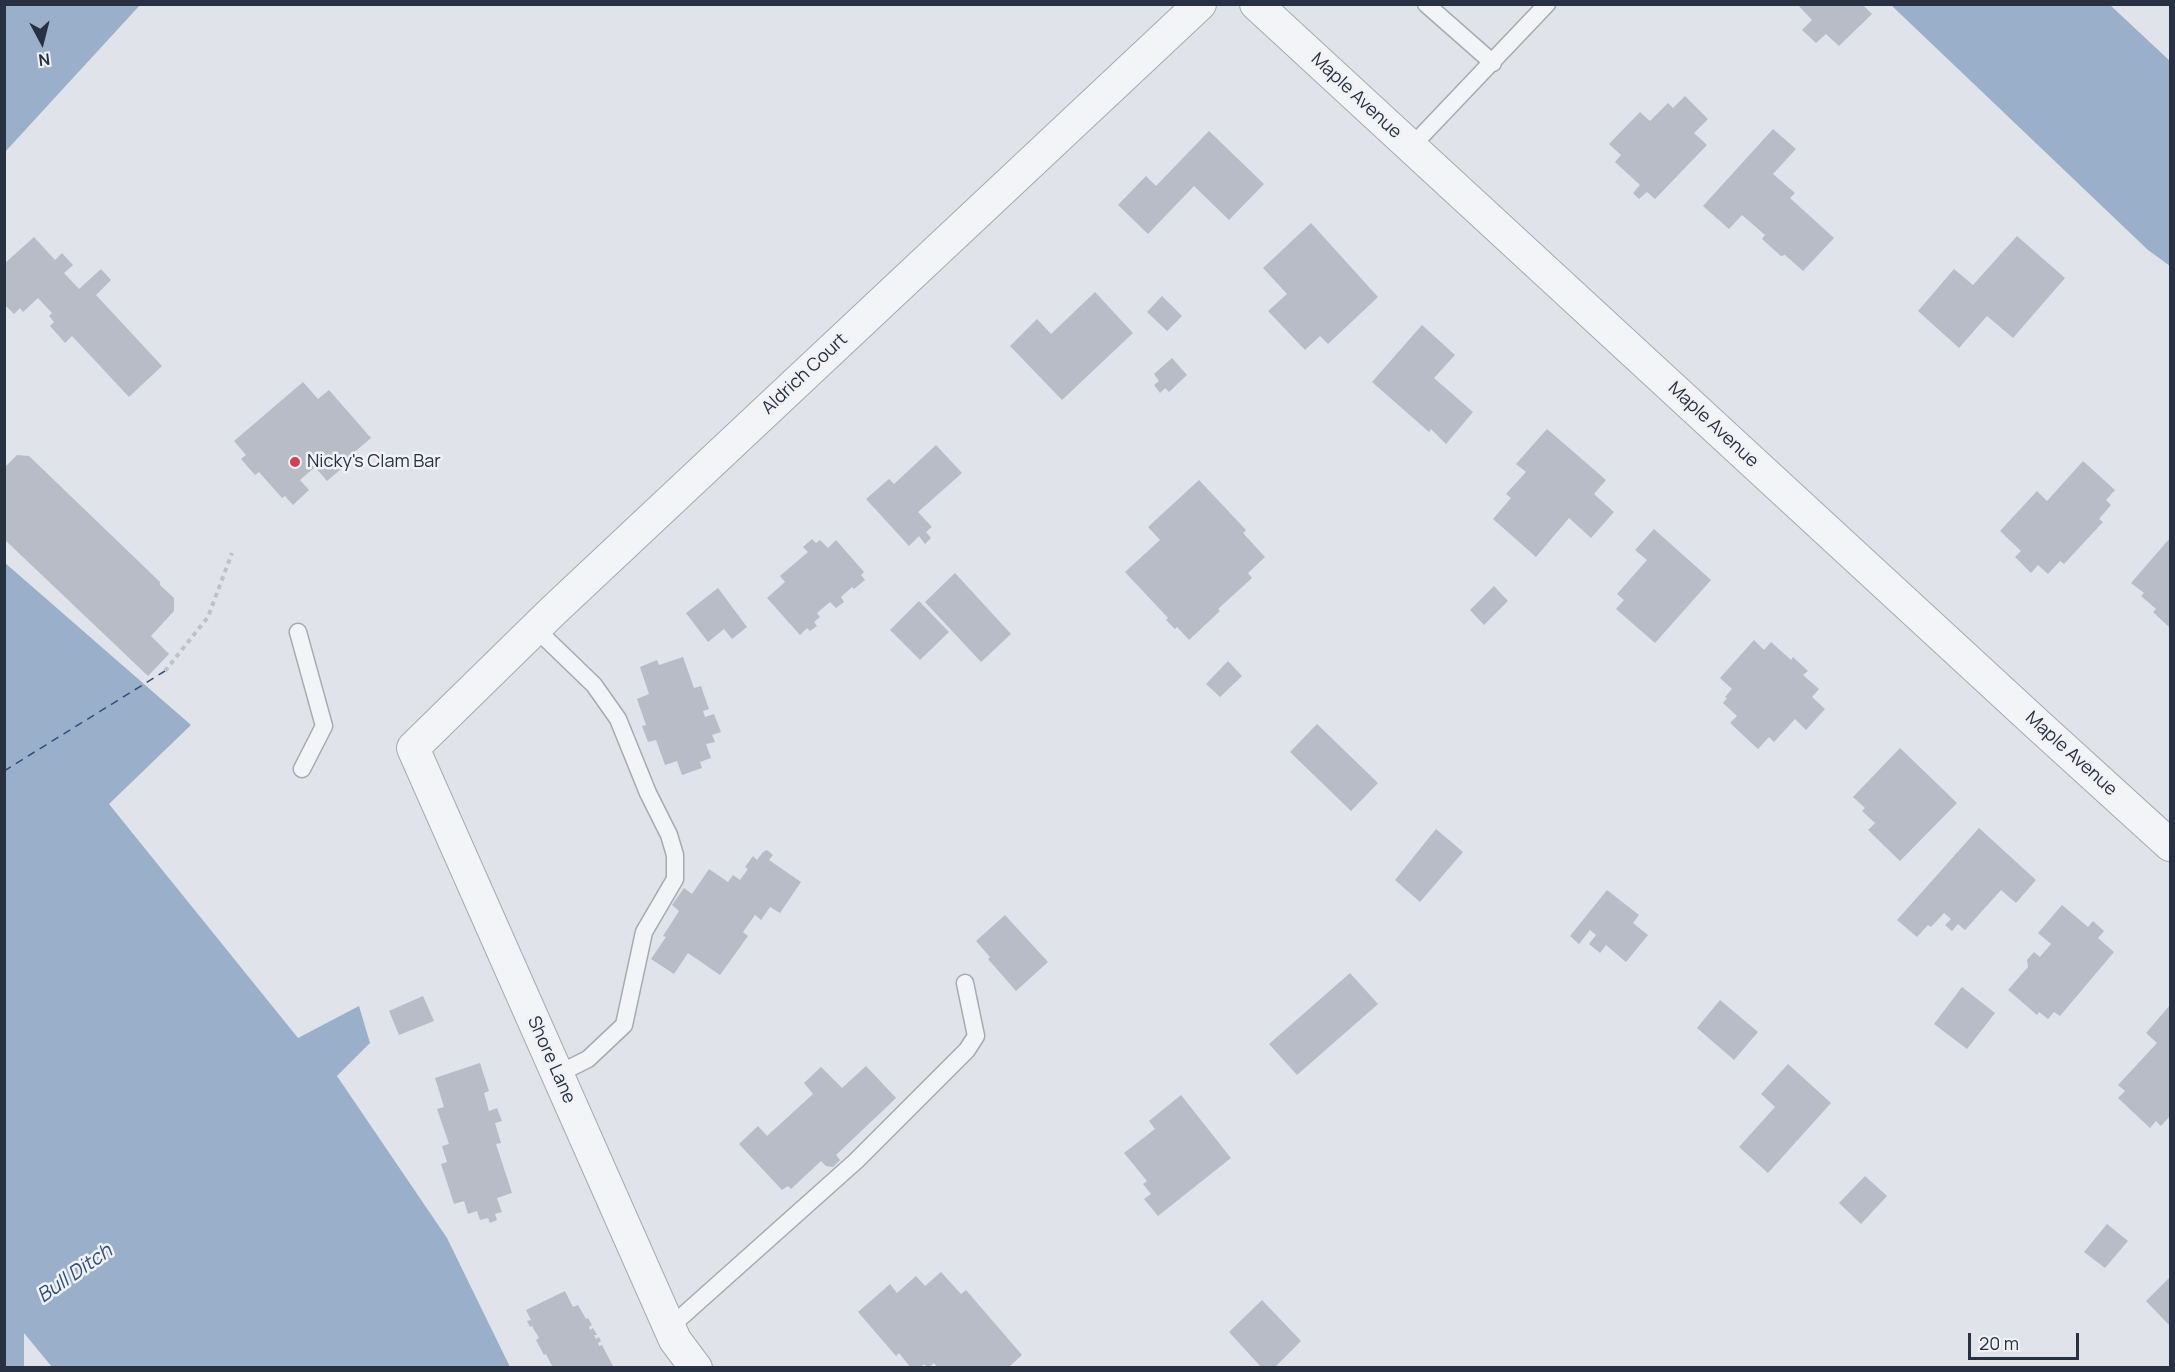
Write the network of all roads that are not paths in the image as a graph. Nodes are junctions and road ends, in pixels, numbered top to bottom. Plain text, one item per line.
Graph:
1 (1200, 4) edge
2 (1256, 4) edge
3 (1426, 4) edge
4 (1547, 4) edge
5 (1493, 63) junction
6 (1411, 147) junction
7 (535, 628) junction
8 (298, 632) dead end
9 (413, 748) joint
10 (302, 769) dead end
11 (2170, 844) edge
12 (965, 983) dead end
13 (558, 1074) junction
14 (670, 1327) junction
15 (696, 1368) edge

1 - 7 street, Aldrich Court
2 - 6 street, Maple Avenue
3 - 5 lane
4 - 5 lane
5 - 6 lane
6 - 11 street, Maple Avenue
7 - 9 street, Aldrich Court
7 - 13 lane
8 - 10 lane
9 - 13 street, Shore Lane
12 - 14 lane
13 - 14 street, Shore Lane
14 - 15 street, Shore Lane

